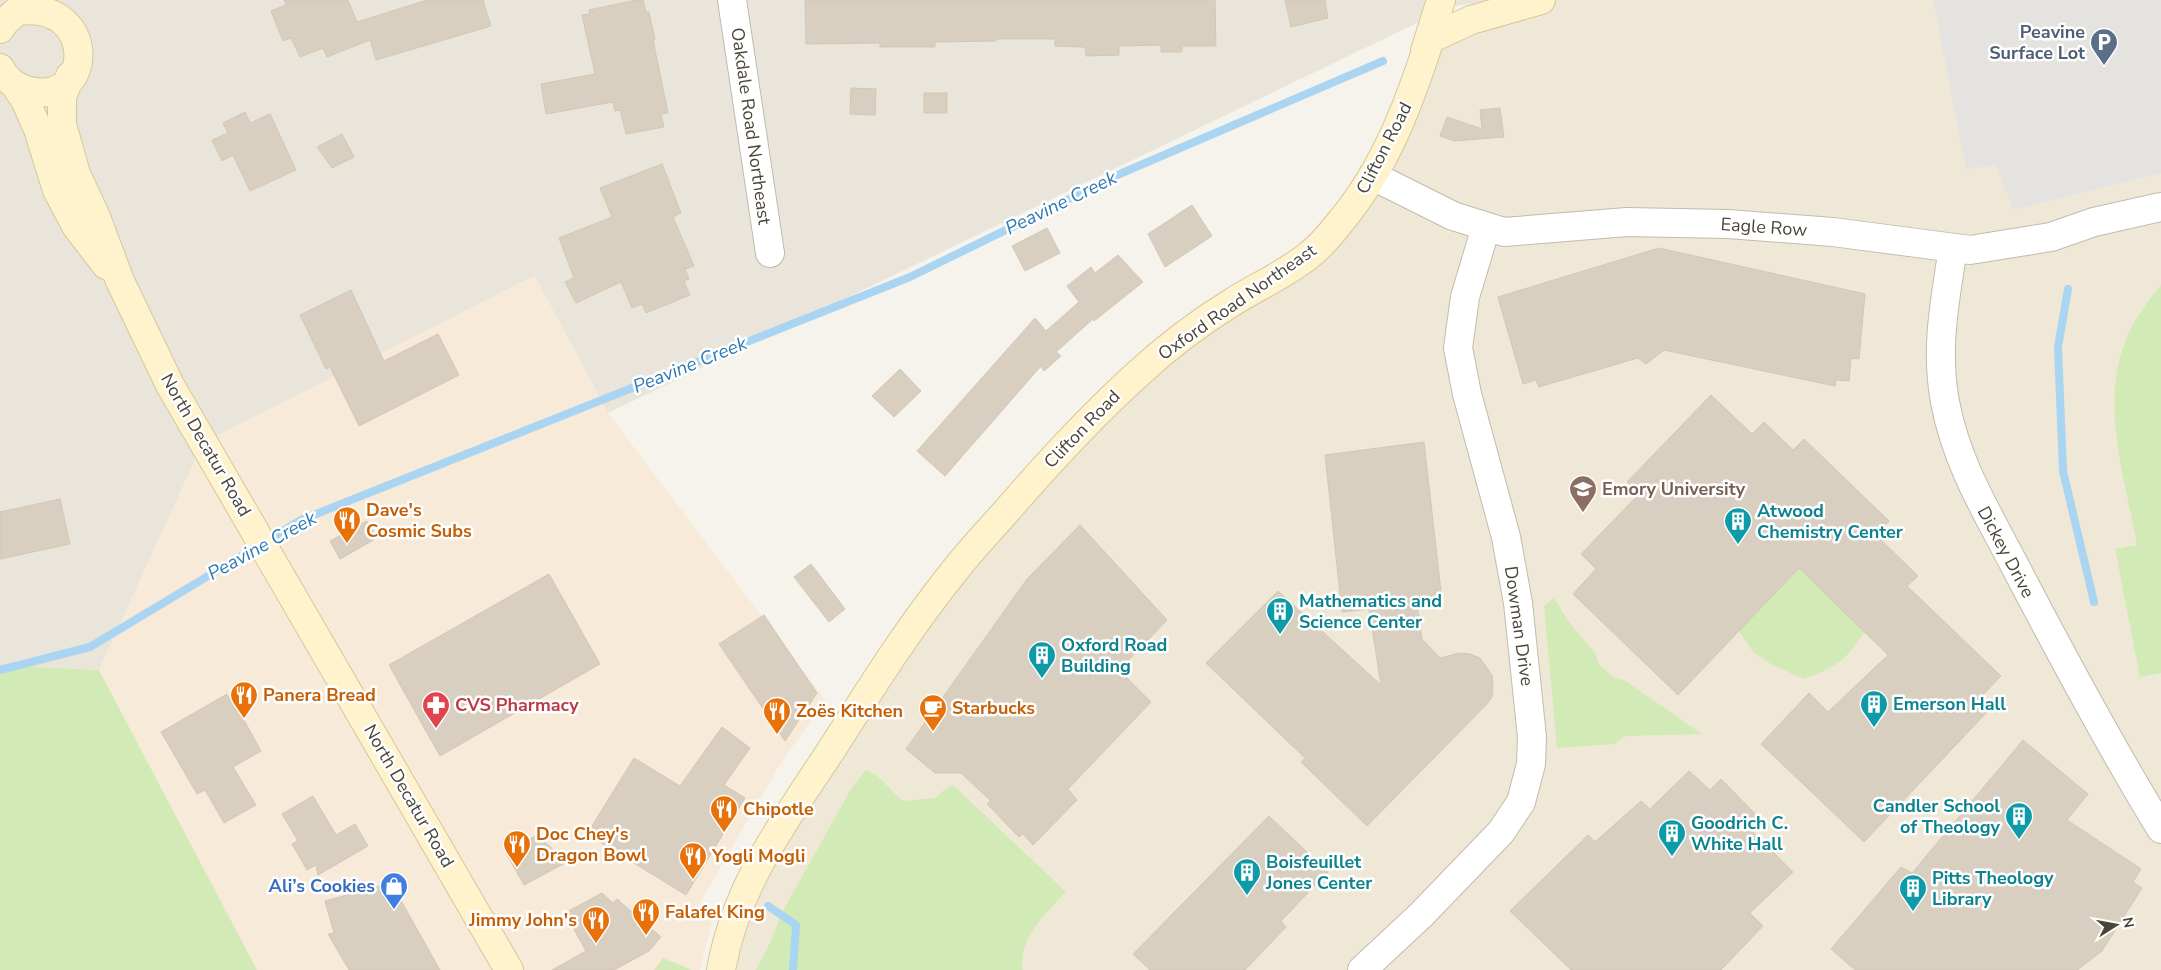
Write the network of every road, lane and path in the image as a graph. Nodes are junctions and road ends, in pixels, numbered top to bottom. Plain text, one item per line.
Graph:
1 (732, 0) edge
2 (1441, 0) edge
3 (1541, 0) edge
4 (71, 13) edge
5 (10, 17) edge
6 (5, 76) edge
7 (70, 76) junction
8 (1415, 85) junction
9 (1373, 176) junction
10 (1358, 201) joint
11 (2161, 207) edge
12 (1486, 228) junction
13 (1325, 241) joint
14 (1953, 248) junction
15 (770, 253) dead end
16 (120, 281) junction
17 (2161, 829) edge
18 (509, 970) edge
19 (721, 970) edge
20 (1362, 970) edge

1 - 15 street, Oakdale Road Northeast
2 - 8 main road
3 - 8 main road, Clifton Road
4 - 5 main road, North Decatur Road
4 - 7 main road, North Decatur Road
6 - 7 main road, North Decatur Road
6 - 16 main road, North Decatur Road
7 - 16 main road, North Decatur Road
8 - 9 main road, Clifton Road
9 - 10 main road, Clifton Road
9 - 12 street, Eagle Row
10 - 13 main road, Oxford Road Northeast
11 - 14 street, Eagle Row
12 - 14 street, Eagle Row
12 - 20 street, Dowman Drive
13 - 19 main road, Clifton Road
14 - 17 street, Dickey Drive
16 - 18 main road, North Decatur Road

